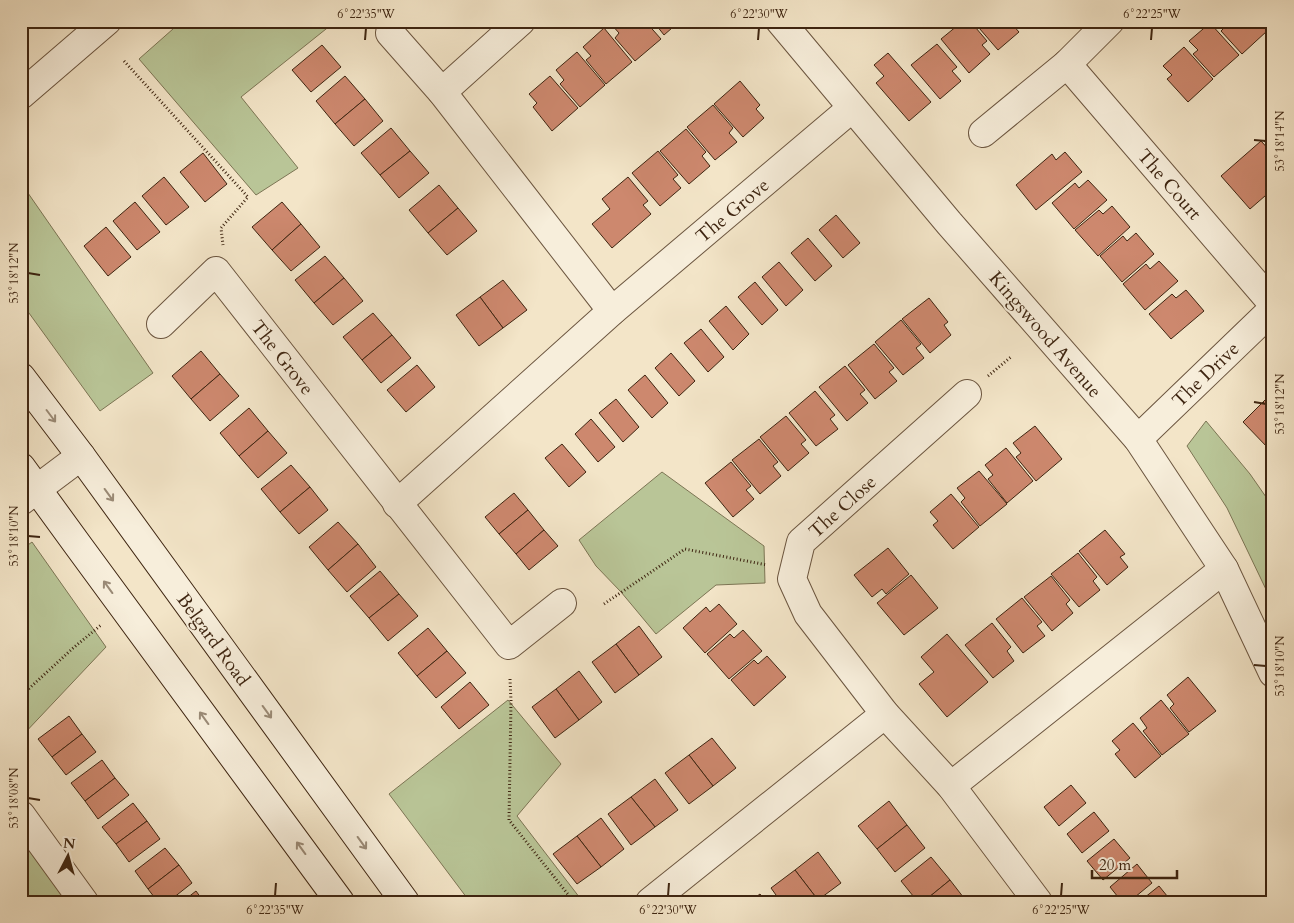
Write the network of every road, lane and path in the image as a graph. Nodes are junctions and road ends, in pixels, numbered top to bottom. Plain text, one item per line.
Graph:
1 (107, 21) edge
2 (340, 21) edge
3 (521, 21) edge
4 (780, 21) edge
5 (1110, 21) edge
6 (346, 28) dead end
7 (390, 33) dead end
8 (124, 61) dead end
9 (1067, 64) junction
10 (442, 92) junction
11 (21, 95) edge
12 (852, 108) junction
13 (984, 133) dead end
14 (227, 251) dead end
15 (1273, 304) edge
16 (1273, 309) edge
17 (612, 311) junction
18 (161, 324) dead end
19 (1011, 356) dead end
20 (21, 377) edge
21 (974, 388) joint
22 (1138, 439) junction
23 (81, 456) junction
24 (21, 467) edge
25 (30, 495) edge
26 (398, 504) junction
27 (769, 565) dead end
28 (1224, 569) junction
29 (562, 603) dead end
30 (604, 604) dead end
31 (105, 621) dead end
32 (1273, 673) edge
33 (510, 679) dead end
34 (21, 696) edge
35 (885, 714) junction
36 (951, 786) junction
37 (21, 815) edge
38 (84, 902) edge
39 (340, 902) edge
40 (405, 902) edge
41 (574, 902) edge
42 (650, 902) edge
43 (1038, 902) edge

1 - 11 street
2 - 6 path
3 - 10 street
4 - 12 street, Kingswood Avenue
5 - 9 street
7 - 10 street
8 - 14 path
9 - 13 street
9 - 15 street, The Court
10 - 17 street
12 - 17 street, The Grove
12 - 22 street, Kingswood Avenue
16 - 22 street, The Drive
17 - 26 street, The Grove
18 - 26 street, The Grove
19 - 21 path
20 -> 23 street, Belgard Road
21 - 35 street, The Close
22 - 28 street, Kingswood Avenue
23 - 25 street
23 -> 40 street, Belgard Road
24 - 25 street
39 -> 25 street
26 - 29 street, The Grove
27 - 30 path
28 - 32 street, Kingswood Avenue
28 - 36 street
31 - 34 path
33 - 41 path
35 - 36 street, The Close
35 - 42 street
36 - 43 street, The Close
37 - 38 street

